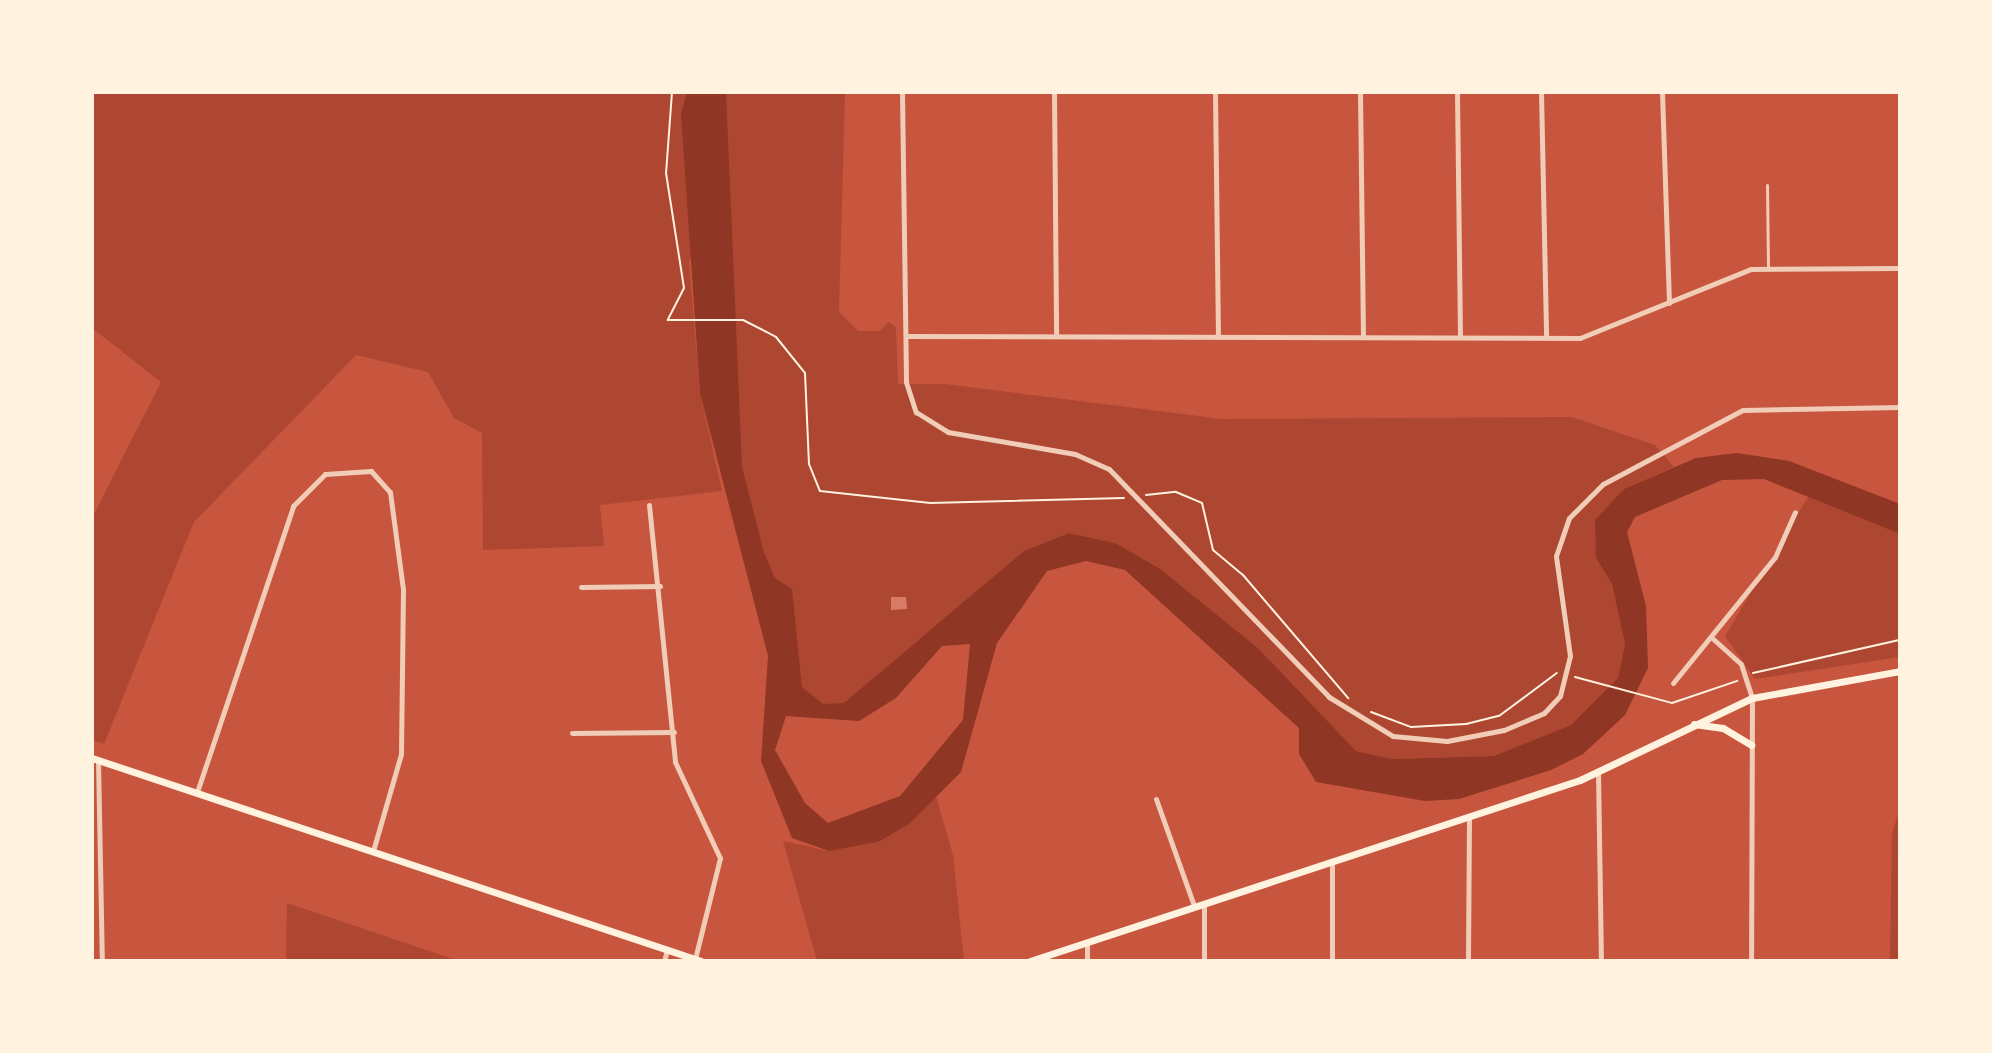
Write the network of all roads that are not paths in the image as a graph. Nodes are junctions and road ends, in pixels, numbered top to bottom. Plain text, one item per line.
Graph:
1 (902, 92) edge
2 (1054, 92) edge
3 (1215, 92) edge
4 (1360, 92) edge
5 (1457, 92) edge
6 (1541, 92) edge
7 (1662, 92) edge
8 (1767, 185) dead end
9 (1900, 268) edge
10 (1768, 269) junction
11 (1669, 303) junction
12 (1218, 335) junction
13 (906, 336) junction
14 (1056, 336) junction
15 (1363, 336) junction
16 (1460, 336) junction
17 (1546, 337) junction
18 (1900, 407) edge
19 (649, 505) dead end
20 (1795, 512) dead end
21 (660, 586) junction
22 (581, 587) dead end
23 (1711, 637) junction
24 (1900, 671) edge
25 (1673, 683) dead end
26 (1752, 698) junction
27 (1692, 723) junction
28 (674, 732) junction
29 (572, 733) dead end
30 (1751, 745) junction
31 (95, 759) edge
32 (1598, 772) junction
33 (197, 792) junction
34 (1156, 799) dead end
35 (1469, 819) junction
36 (373, 851) junction
37 (1332, 862) junction
38 (1204, 903) junction
39 (1194, 906) junction
40 (1087, 942) junction
41 (667, 950) junction
42 (698, 960) edge
43 (102, 961) edge
44 (664, 961) edge
45 (1030, 961) edge
46 (1087, 961) edge
47 (1204, 961) edge
48 (1332, 961) edge
49 (1468, 961) edge
50 (1601, 961) edge
51 (1751, 961) edge

1 - 13 street
2 - 14 street
3 - 12 street
4 - 15 street
5 - 16 street
6 - 17 street
7 - 11 street
8 - 10 lane
9 - 10 street
10 - 11 street
11 - 17 street
12 - 14 street
12 - 15 street
13 - 14 street
13 - 18 street
15 - 16 street
16 - 17 street
19 - 21 street
20 - 23 street
21 - 22 street
21 - 28 street
23 - 25 street
23 - 26 street
24 - 26 main road
26 - 27 main road
26 - 30 street
27 - 30 main road
27 - 32 main road
28 - 29 street
28 - 42 street
30 - 51 street
31 - 33 main road
31 - 43 street
32 - 35 main road
32 - 50 street
33 - 36 main road
33 - 36 street
34 - 39 street
35 - 37 main road
35 - 49 street
36 - 41 main road
37 - 38 main road
37 - 48 street
38 - 39 main road
38 - 47 street
39 - 40 main road
40 - 45 main road
40 - 46 street
41 - 42 main road
41 - 44 street

